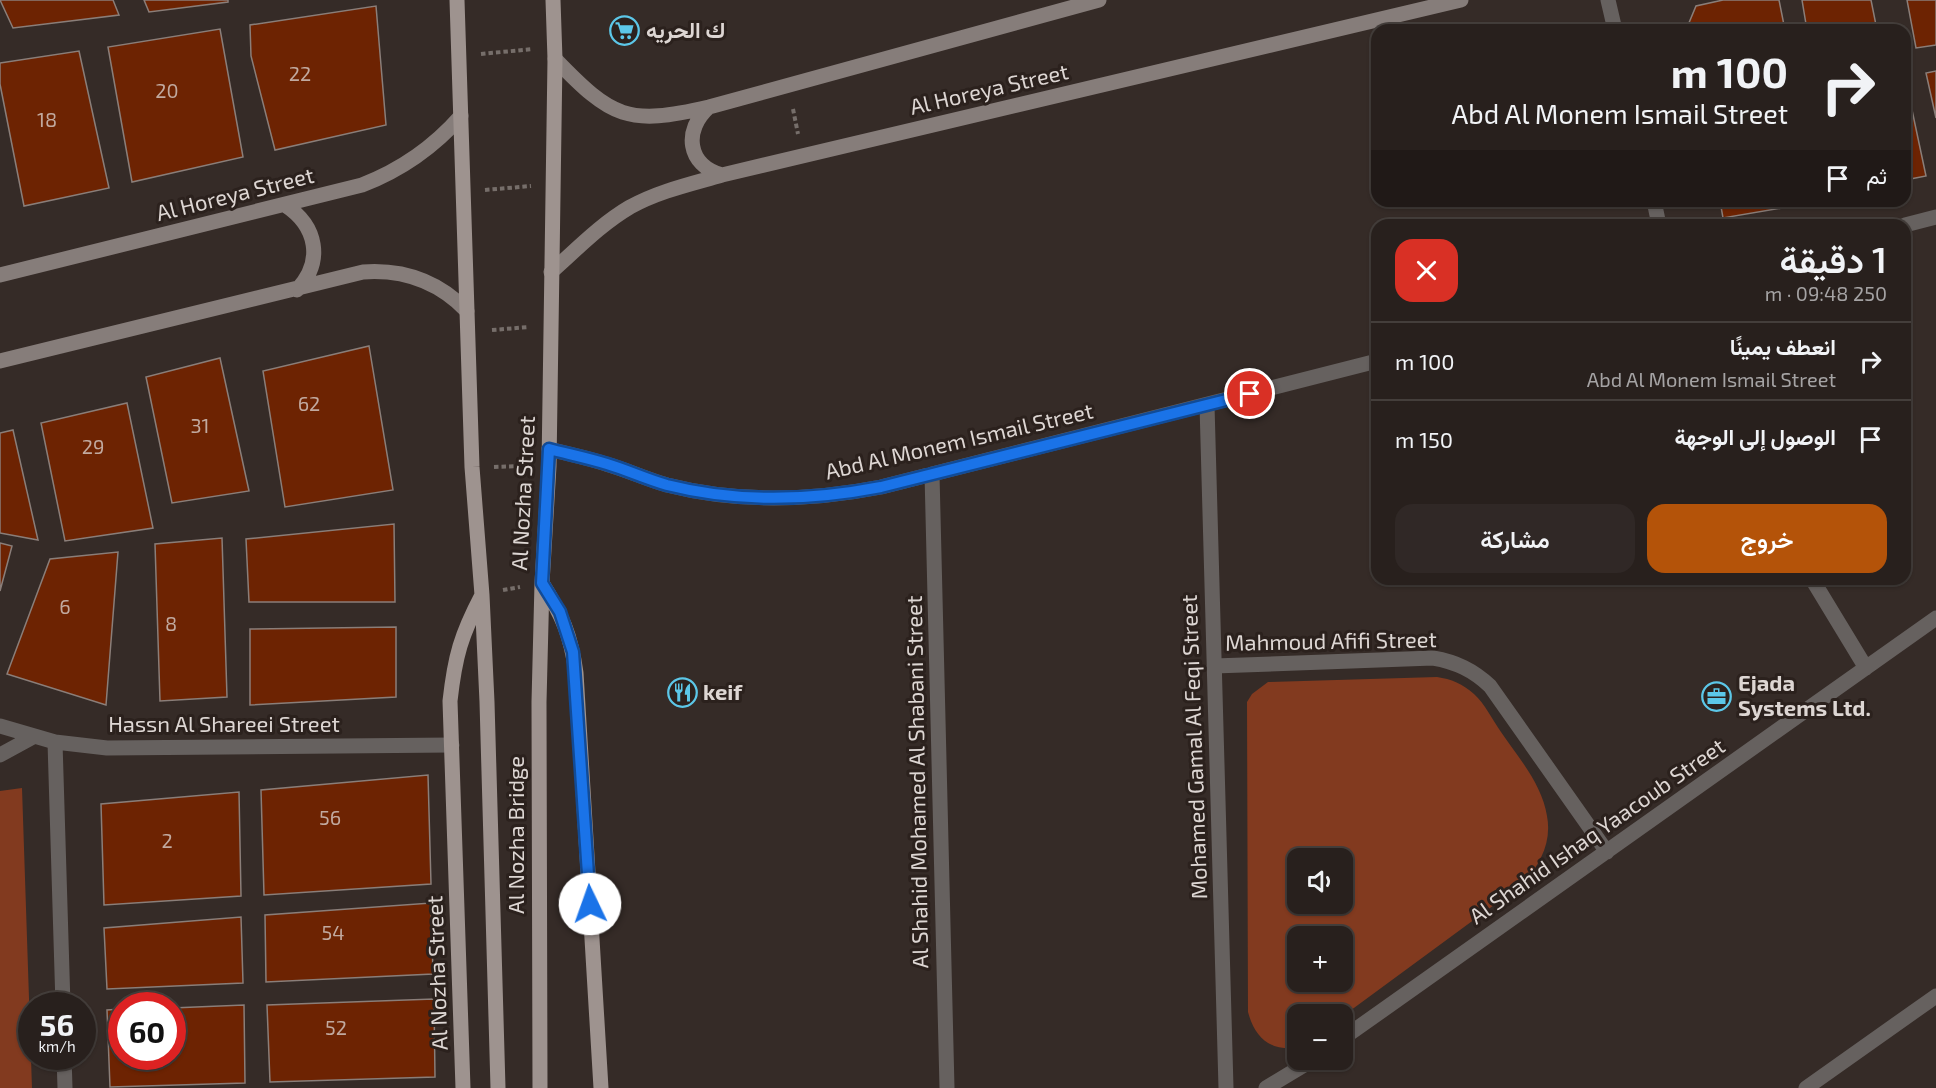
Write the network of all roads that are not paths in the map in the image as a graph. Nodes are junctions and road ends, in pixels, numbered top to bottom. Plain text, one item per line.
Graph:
1 (457, 0) edge
2 (553, 0) edge
3 (1099, 0) edge
4 (1461, 0) edge
5 (1608, 0) edge
6 (1614, 24) edge
7 (555, 53) junction
8 (709, 107) junction
9 (461, 116) junction
10 (722, 176) junction
11 (285, 205) junction
12 (1936, 217) edge
13 (1911, 223) edge
14 (551, 272) junction
15 (0, 275) edge
16 (297, 290) junction
17 (466, 311) junction
18 (0, 361) edge
19 (1371, 363) edge
20 (1207, 405) junction
21 (549, 449) junction
22 (932, 474) junction
23 (542, 583) junction
24 (1816, 585) edge
25 (482, 595) junction
26 (1936, 618) edge
27 (1214, 666) junction
28 (1866, 668) junction
29 (0, 726) edge
30 (33, 737) junction
31 (55, 742) junction
32 (452, 745) junction
33 (0, 755) edge
34 (1607, 852) junction
35 (63, 992) edge
36 (1936, 996) edge
37 (1353, 1031) edge
38 (64, 1070) edge
39 (1296, 1070) edge
40 (65, 1088) edge
41 (463, 1088) edge
42 (498, 1088) edge
43 (540, 1088) edge
44 (601, 1088) edge
45 (947, 1088) edge
46 (1226, 1088) edge
47 (1266, 1088) edge
48 (1806, 1088) edge

1 - 9 main road, Al Nozha Street
2 - 7 main road, Al Nozha Street
3 - 8 street
4 - 10 street, Al Horeya Street
5 - 6 street
7 - 8 street
7 - 14 main road, Al Nozha Street
8 - 10 street
9 - 11 street, Al Horeya Street
9 - 17 main road, Al Nozha Street
10 - 14 street, Al Horeya Street
11 - 15 street, Al Horeya Street
11 - 16 street
12 - 13 street
14 - 21 main road, Al Nozha Street
16 - 17 street
16 - 18 street
17 - 25 main road, Al Nozha Street
19 - 20 street, Abd Al Monem Ismail Street
20 - 22 street, Abd Al Monem Ismail Street
20 - 27 street, Mohamed Gamal Al Feqi Street
21 - 22 street, Abd Al Monem Ismail Street
21 - 23 main road, Al Nozha Street
22 - 45 street, Al Shahid Mohamed Al Shabani Street
23 - 43 main road, Al Nozha Bridge
23 - 44 main road, Al Nozha Street
24 - 28 street
25 - 32 main road, Al Nozha Street
25 - 42 main road, Al Nozha Bridge
26 - 28 street, Al Shahid Ishaq Yaacoub Street
27 - 34 street, Mahmoud Afifi Street
27 - 46 street, Mohamed Gamal Al Feqi Street
28 - 34 street, Al Shahid Ishaq Yaacoub Street
29 - 30 street, Hassn Al Shareei Street
30 - 31 street, Hassn Al Shareei Street
30 - 33 street
31 - 32 street, Hassn Al Shareei Street
31 - 35 street
32 - 41 main road, Al Nozha Street
34 - 37 street, Al Shahid Ishaq Yaacoub Street
36 - 48 street
38 - 40 street
39 - 47 street

